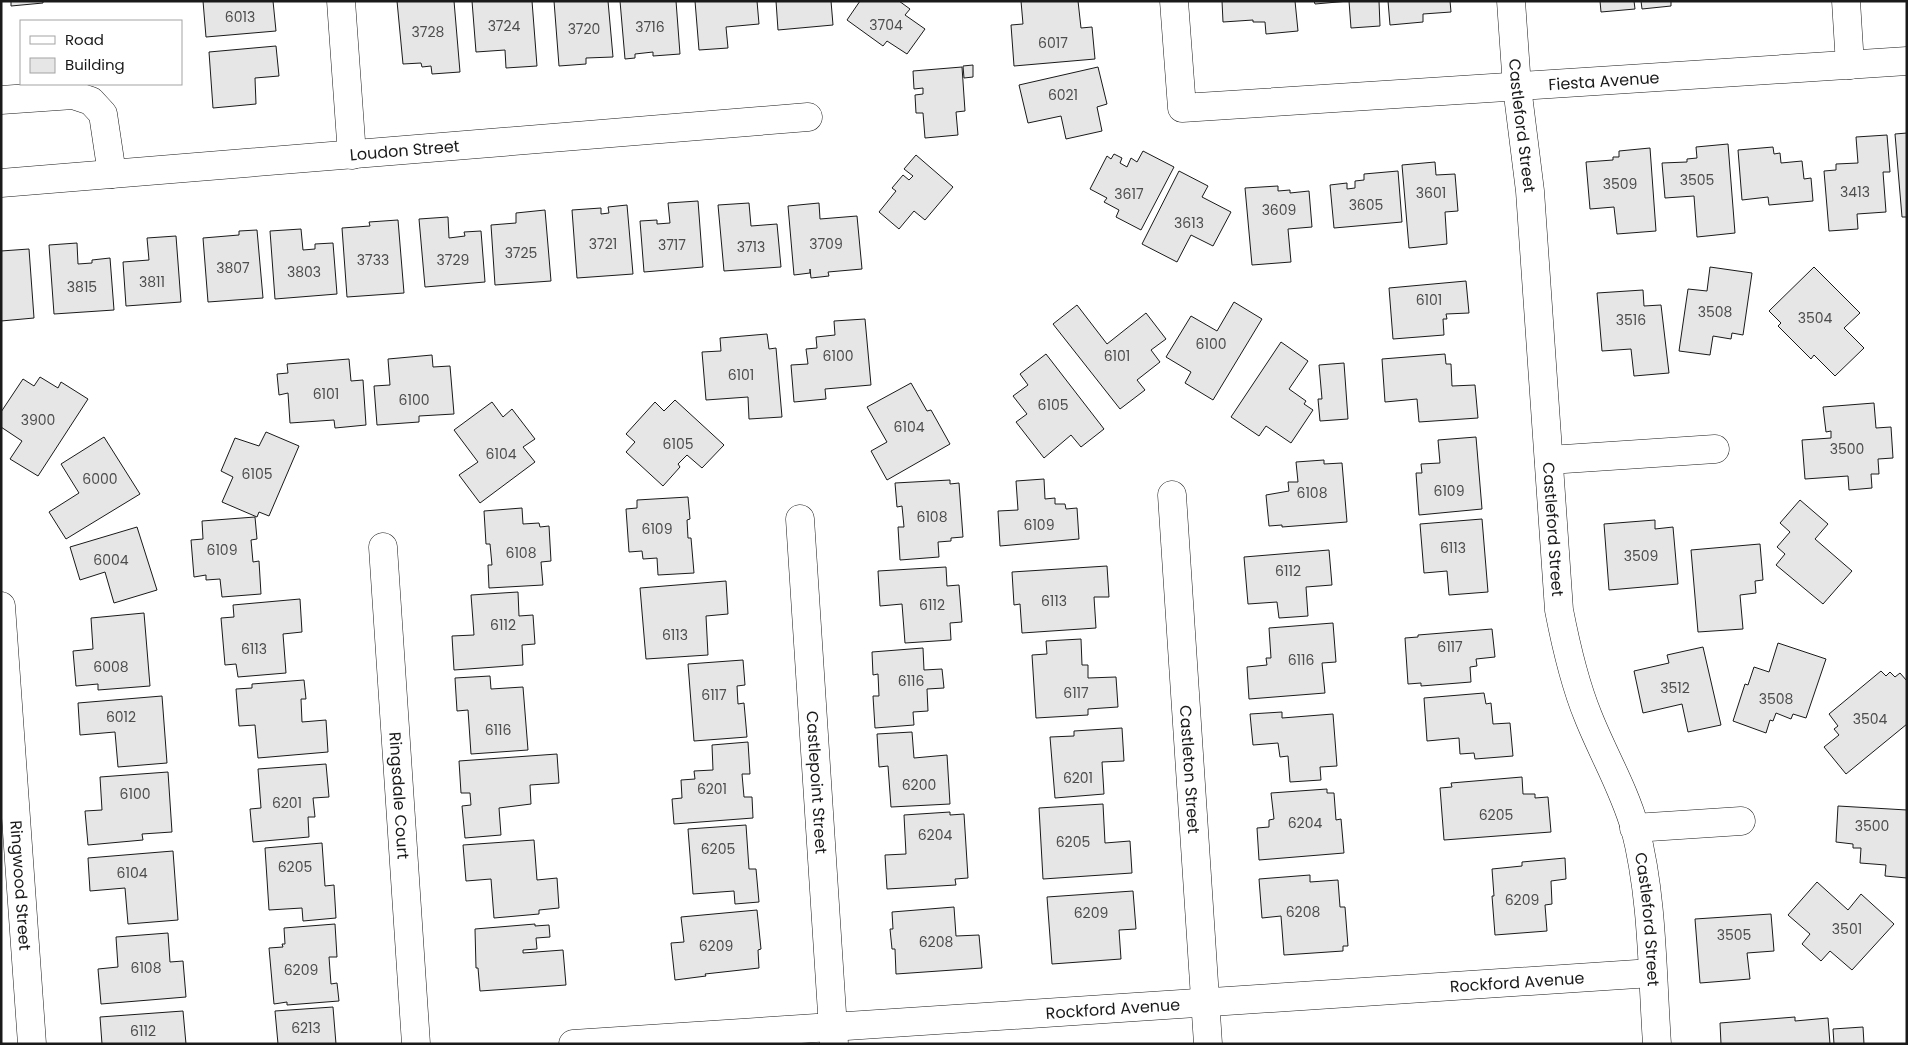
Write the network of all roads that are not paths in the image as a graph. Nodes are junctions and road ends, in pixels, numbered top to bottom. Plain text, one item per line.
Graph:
1 (341, 1) edge
2 (1174, 1) edge
3 (1511, 1) edge
4 (1846, 1) edge
5 (1907, 61) edge
6 (1850, 65) junction
7 (1517, 87) junction
8 (1, 100) edge
9 (808, 117) dead end
10 (352, 155) junction
11 (112, 174) junction
12 (1, 183) edge
13 (1715, 449) dead end
14 (1549, 460) junction
15 (1172, 495) dead end
16 (800, 520) dead end
17 (383, 547) dead end
18 (1, 606) edge
19 (1741, 821) dead end
20 (1634, 828) junction
21 (12, 910) edge
22 (1652, 973) junction
23 (1206, 1003) junction
24 (833, 1035) edge
25 (32, 1044) edge
26 (416, 1044) edge
27 (573, 1044) edge
28 (1208, 1044) edge
29 (1657, 1044) edge

1 - 10 street
2 - 7 street, Fiesta Avenue
3 - 7 street, Castleford Street
4 - 6 street
5 - 6 street, Fiesta Avenue
6 - 7 street, Fiesta Avenue
7 - 14 street, Castleford Street
8 - 11 street
9 - 10 street, Loudon Street
10 - 11 street, Loudon Street
11 - 12 street, Loudon Street
13 - 14 street
14 - 20 street, Castleford Street
15 - 23 street, Castleton Street
16 - 24 street, Castlepoint Street
17 - 26 street, Ringsdale Court
18 - 21 street, Ringwood Street
19 - 20 street
20 - 22 street, Castleford Street
21 - 25 street, Ringwood Street
22 - 23 street, Rockford Avenue
22 - 29 street, Castleford Street
23 - 24 street, Rockford Avenue
23 - 28 street, Castleton Street
24 - 27 street, Rockford Avenue

